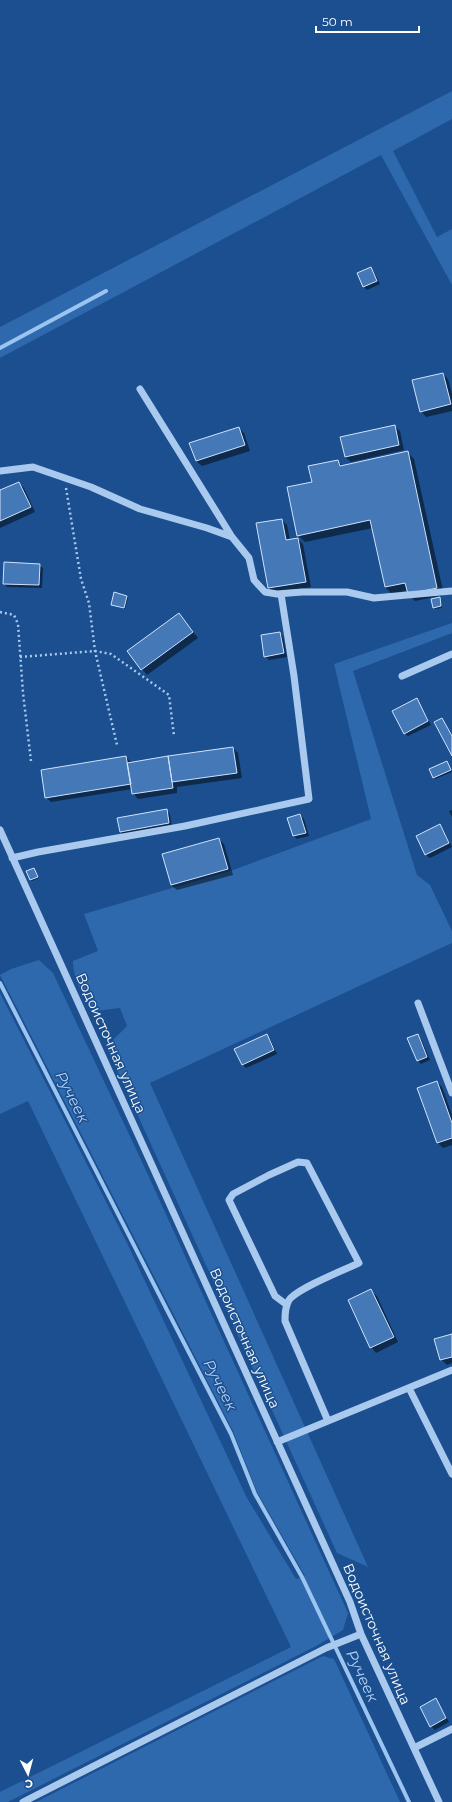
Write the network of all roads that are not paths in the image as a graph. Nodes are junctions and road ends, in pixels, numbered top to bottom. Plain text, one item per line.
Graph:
1 (140, 389) dead end
2 (0, 471) edge
3 (232, 537) junction
4 (452, 590) edge
5 (281, 594) junction
6 (452, 654) edge
7 (402, 676) dead end
8 (0, 830) edge
9 (12, 858) junction
10 (418, 1003) dead end
11 (452, 1093) edge
12 (287, 1304) junction
13 (452, 1370) edge
14 (409, 1388) junction
15 (328, 1421) junction
16 (277, 1442) junction
17 (452, 1474) edge
18 (361, 1634) junction
19 (452, 1728) edge
20 (414, 1748) junction
21 (23, 1802) edge
22 (439, 1802) edge

1 - 3 street
2 - 3 street
3 - 5 street
4 - 5 street
5 - 9 street
6 - 7 street
8 - 9 street, Водоисточная улица
9 - 16 street, Водоисточная улица
10 - 11 street
12 - 12 street
12 - 15 street
13 - 14 street
14 - 15 street
14 - 17 street
15 - 16 street
16 - 18 street, Водоисточная улица
18 - 20 street, Водоисточная улица
18 - 21 street
19 - 20 street
20 - 22 street, Водоисточная улица

